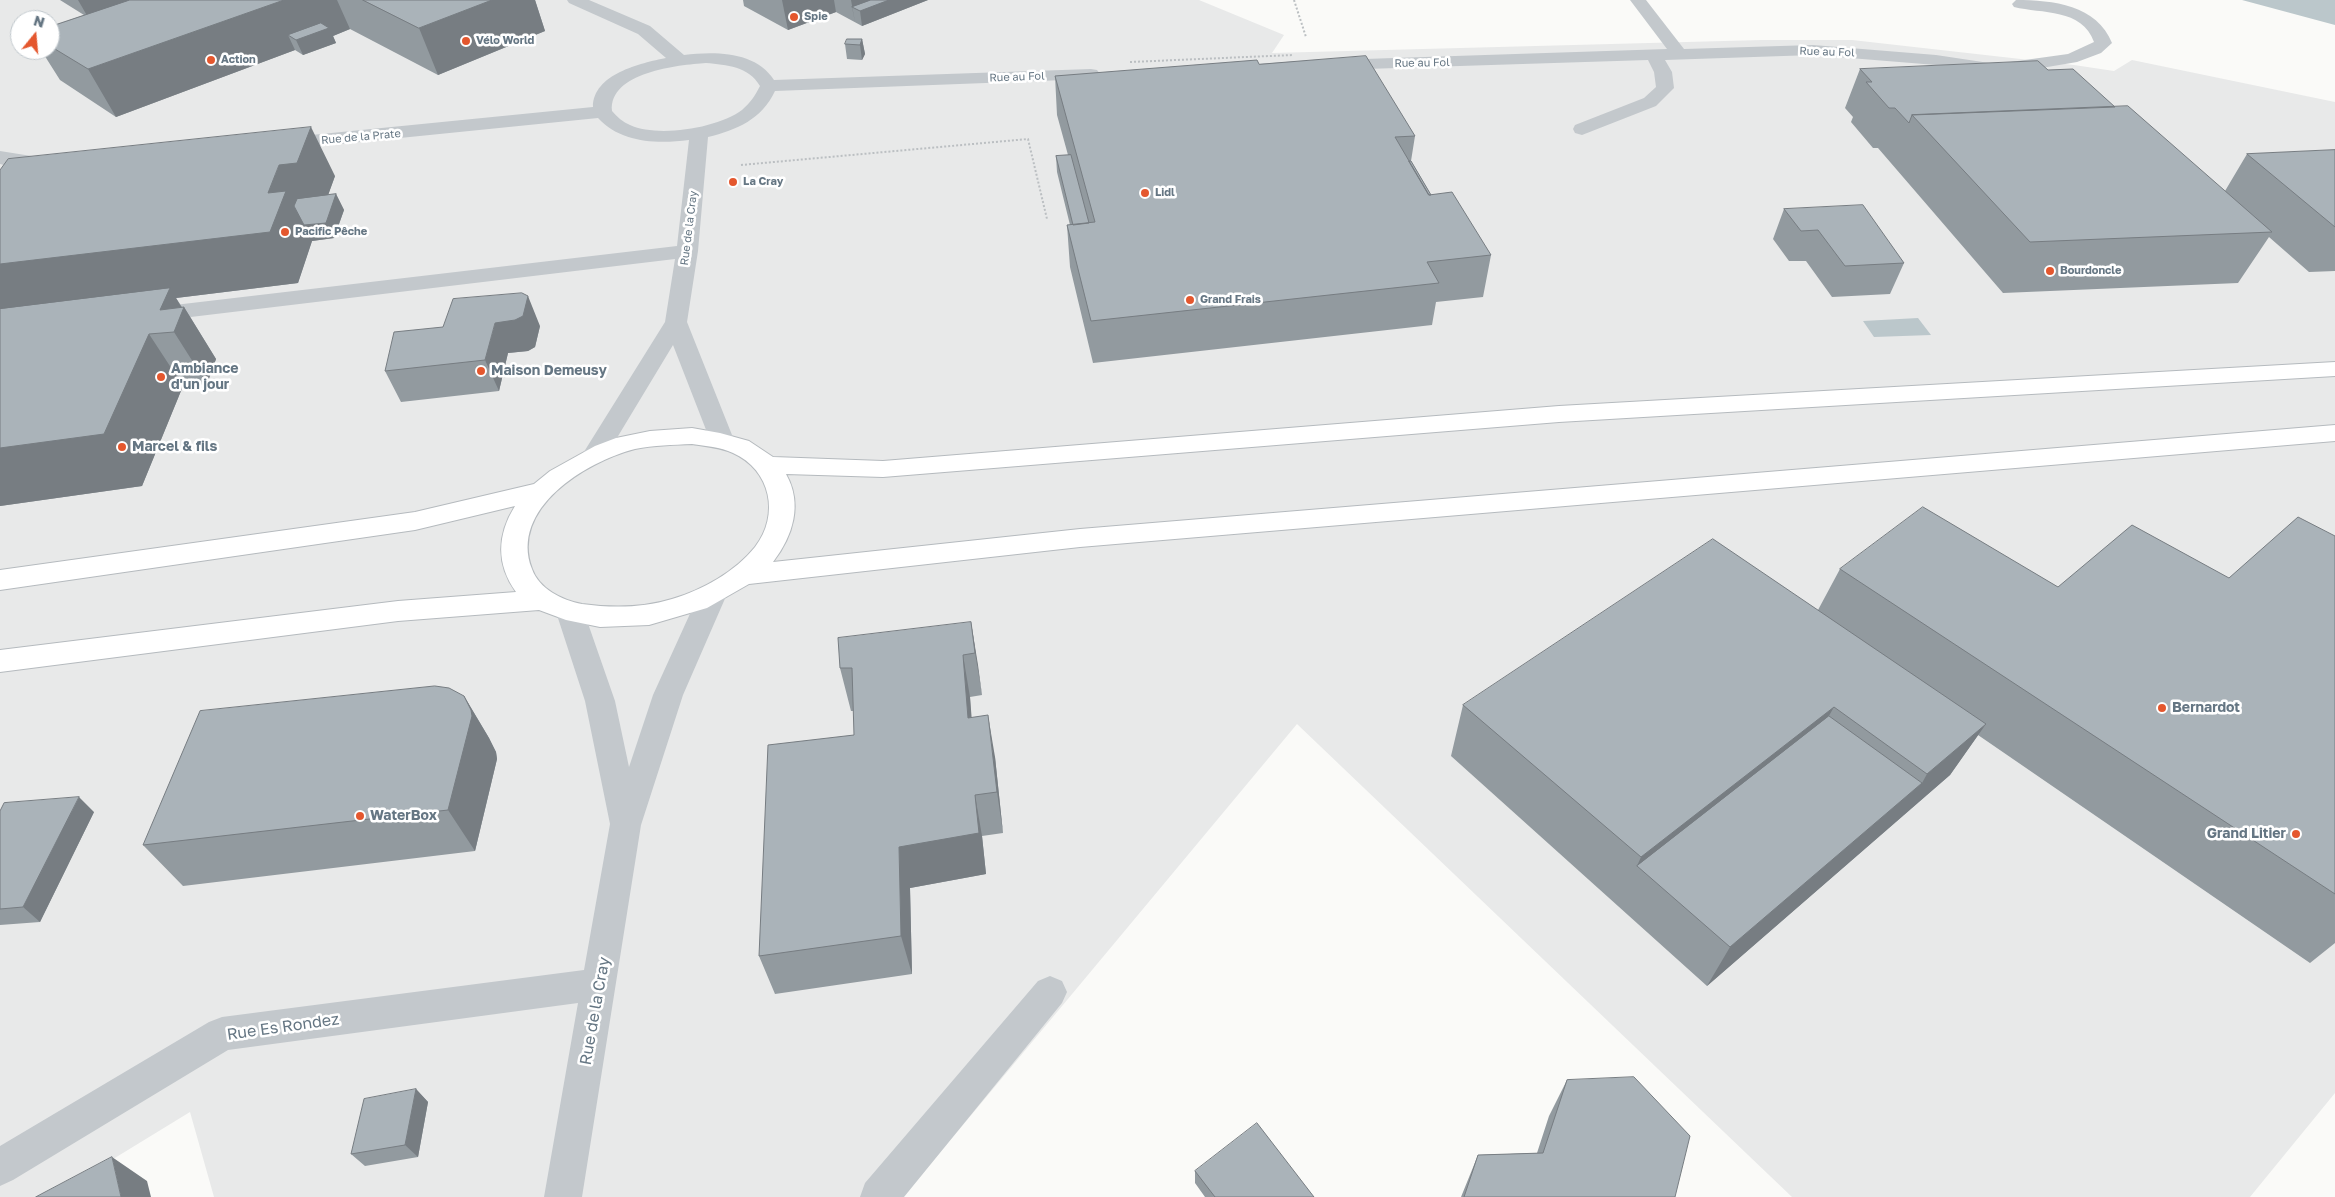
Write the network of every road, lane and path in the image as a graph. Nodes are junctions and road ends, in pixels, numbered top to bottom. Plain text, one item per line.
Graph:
1 (576, 0) edge
2 (1294, 0) edge
3 (1638, 0) edge
4 (2020, 4) dead end
5 (1679, 54) junction
6 (1654, 55) junction
7 (679, 60) junction
8 (1315, 66) joint
9 (1996, 69) junction
10 (1108, 74) edge
11 (2054, 78) edge
12 (769, 86) junction
13 (603, 112) junction
14 (1582, 129) dead end
15 (699, 133) junction
16 (259, 146) edge
17 (3, 163) edge
18 (64, 165) edge
19 (746, 165) dead end
20 (1047, 219) dead end
21 (686, 250) junction
22 (129, 318) edge
23 (676, 322) junction
24 (2335, 369) edge
25 (2335, 433) edge
26 (722, 440) junction
27 (594, 455) junction
28 (767, 465) junction
29 (540, 491) junction
30 (742, 575) junction
31 (0, 580) edge
32 (712, 594) junction
33 (542, 600) junction
34 (570, 612) junction
35 (0, 661) edge
36 (625, 826) junction
37 (600, 984) junction
38 (1050, 992) dead end
39 (0, 1167) edge
40 (563, 1197) edge
41 (879, 1197) edge

1 - 7 street
2 - 8 path
3 - 5 street
4 - 9 street
5 - 6 street, Rue au Fol
5 - 9 street, Rue au Fol
6 - 8 street, Rue au Fol
6 - 14 street
7 - 12 street
7 - 13 street
9 - 11 street, Rue au Fol
10 - 12 street, Rue au Fol
12 - 15 street
13 - 15 street
13 - 16 street, Rue de la Prate
15 - 21 street, Rue de la Cray
17 - 18 street
19 - 20 path
21 - 22 street
21 - 23 street, Rue de la Cray
23 - 26 street, Rue de la Cray
23 - 27 street, Rue de la Cray
24 - 28 main road
25 - 30 main road
26 - 27 main road
26 - 28 main road
27 - 29 main road
28 - 30 main road
29 - 31 main road
29 - 33 main road
30 - 32 main road
32 - 34 main road
32 - 36 street, Rue de la Cray
33 - 34 main road
33 - 35 main road
34 - 36 street, Rue de la Cray
36 - 37 street, Rue de la Cray
37 - 39 street, Rue Es Rondez
37 - 40 street, Rue de la Cray
38 - 41 street

